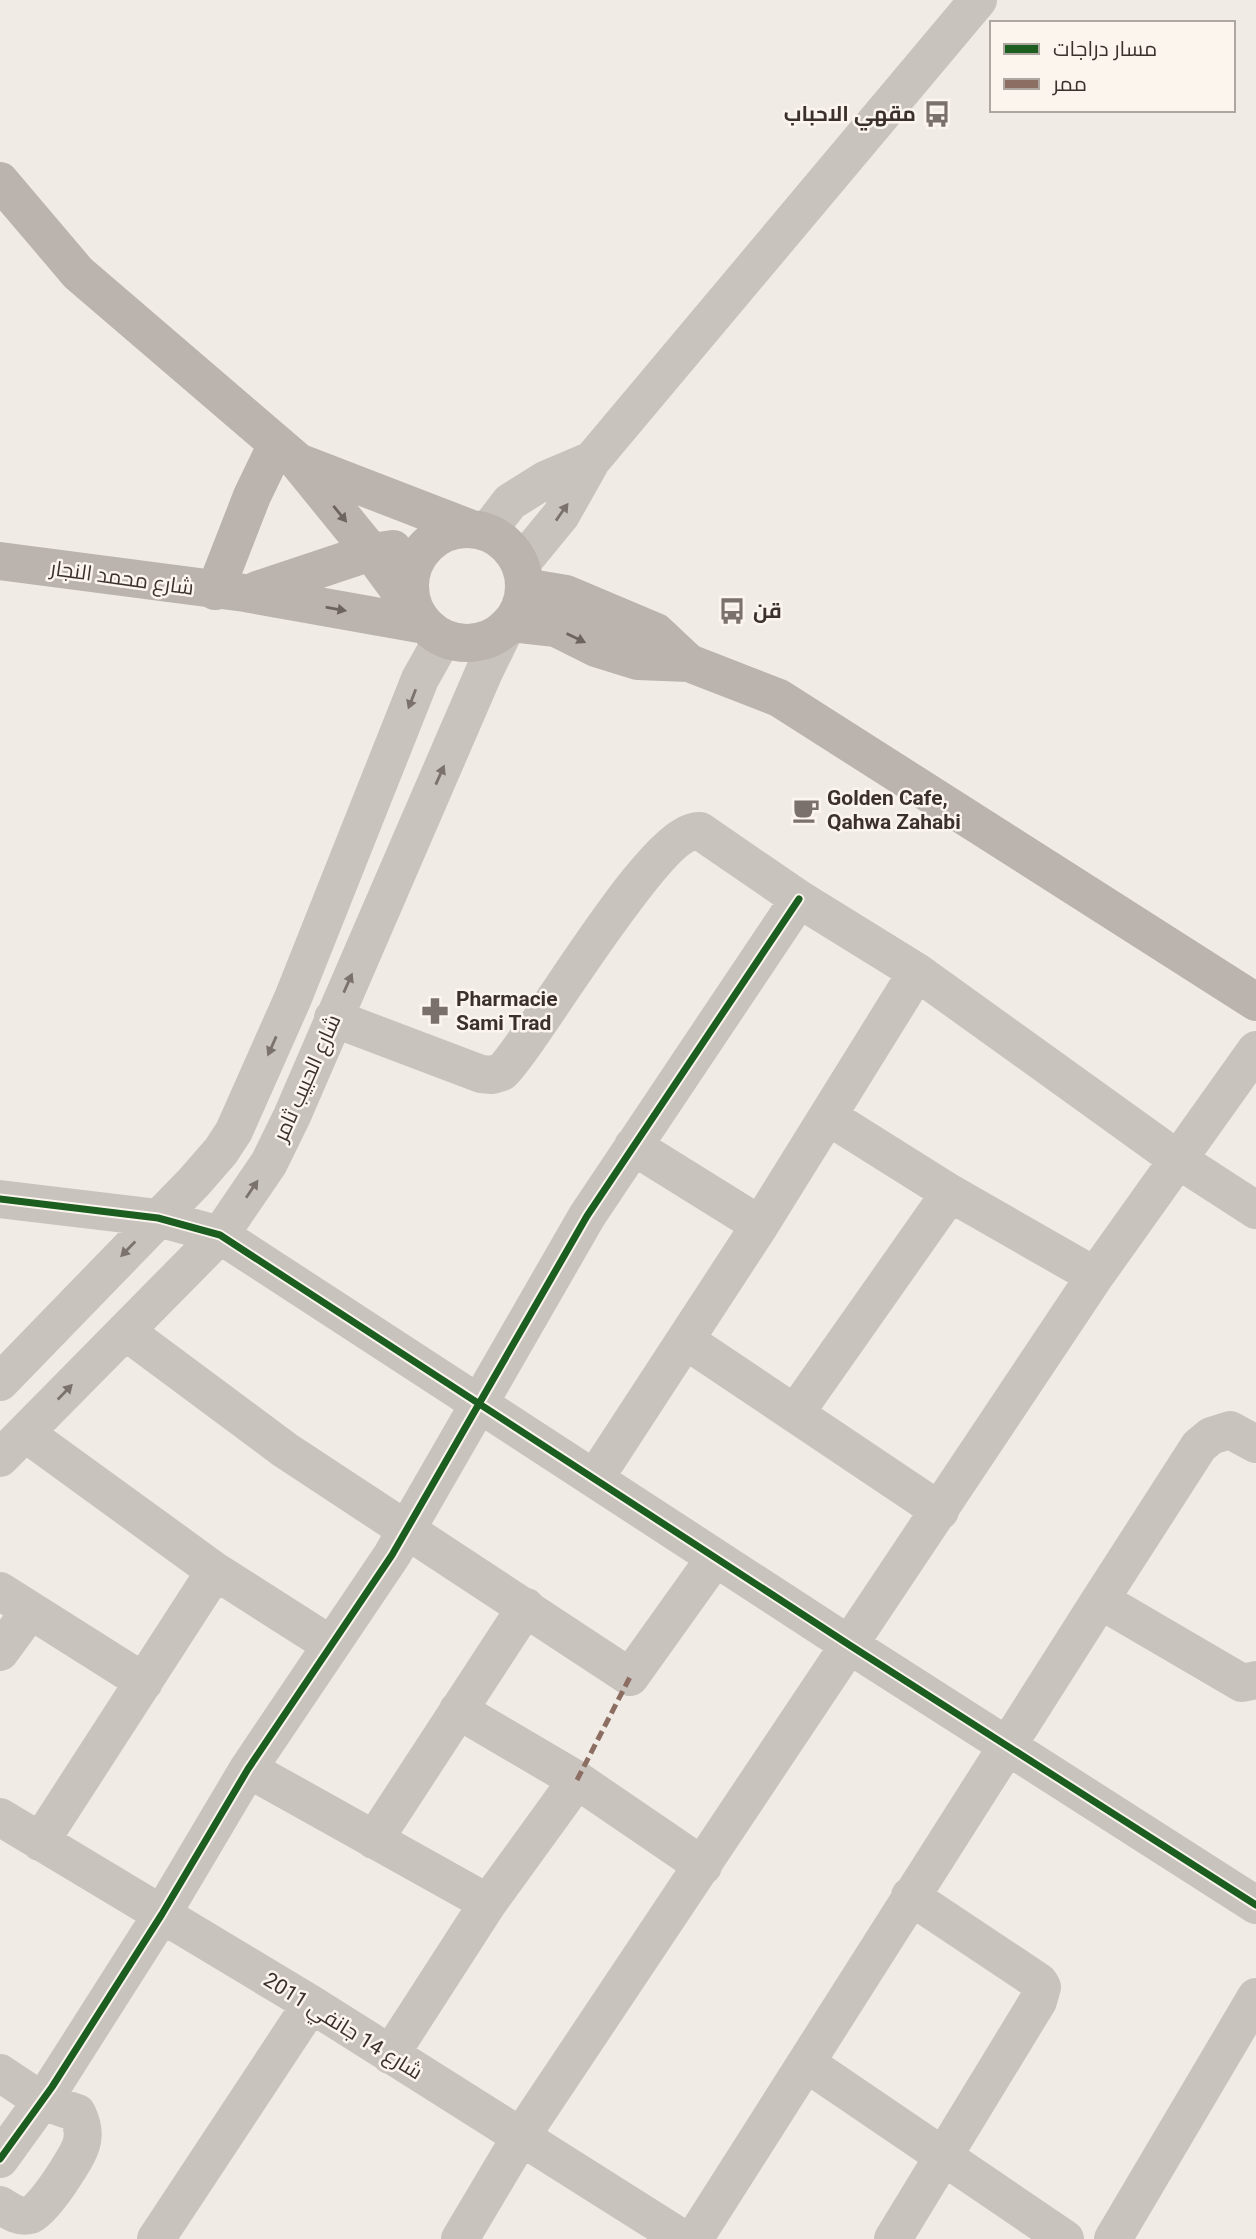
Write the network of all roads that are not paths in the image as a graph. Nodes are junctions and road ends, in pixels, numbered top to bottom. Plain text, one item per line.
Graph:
1 (978, 0) edge
2 (0, 181) edge
3 (287, 453) junction
4 (592, 460) junction
5 (478, 530) junction
6 (428, 544) junction
7 (371, 552) junction
8 (0, 561) edge
9 (522, 576) junction
10 (230, 592) junction
11 (508, 625) junction
12 (429, 626) junction
13 (689, 663) junction
14 (799, 899) junction
15 (918, 972) junction
16 (1256, 1002) edge
17 (333, 1018) junction
18 (1256, 1050) edge
19 (829, 1116) junction
20 (633, 1146) junction
21 (1177, 1159) junction
22 (950, 1193) junction
23 (0, 1199) edge
24 (1256, 1210) edge
25 (158, 1218) junction
26 (760, 1225) junction
27 (220, 1235) junction
28 (1096, 1276) junction
29 (125, 1331) junction
30 (685, 1340) junction
31 (0, 1382) edge
32 (480, 1403) junction
33 (796, 1412) junction
34 (1256, 1444) edge
35 (13, 1446) edge
36 (595, 1478) junction
37 (940, 1511) junction
38 (405, 1531) junction
39 (715, 1558) junction
40 (215, 1572) junction
41 (1100, 1600) junction
42 (15, 1601) edge
43 (526, 1607) junction
44 (331, 1644) junction
45 (851, 1646) junction
46 (0, 1653) edge
47 (1256, 1680) edge
48 (144, 1682) junction
49 (458, 1710) junction
50 (1008, 1746) junction
51 (248, 1769) junction
52 (577, 1780) junction
53 (0, 1818) edge
54 (374, 1840) junction
55 (40, 1842) junction
56 (703, 1866) junction
57 (910, 1896) junction
58 (488, 1903) junction
59 (1256, 1905) edge
60 (162, 1914) junction
61 (1256, 1997) edge
62 (311, 2004) junction
63 (390, 2055) junction
64 (806, 2063) junction
65 (0, 2073) edge
66 (42, 2101) junction
67 (520, 2138) junction
68 (942, 2157) junction
69 (0, 2159) edge
70 (0, 2206) edge
71 (156, 2239) edge
72 (460, 2239) edge
73 (683, 2239) edge
74 (694, 2239) edge
75 (893, 2239) edge
76 (1065, 2239) edge
77 (1113, 2239) edge

1 - 4 street
2 - 3 main road
3 - 5 main road
3 -> 7 main road
3 - 10 main road
4 - 5 street
9 -> 4 street
5 - 6 main road
5 - 9 main road
6 - 7 main road
6 - 12 main road
7 - 10 main road
7 - 12 main road
8 - 10 main road, شارع محمد النجار
9 - 11 main road
9 - 13 main road
10 -> 12 main road, شارع محمد النجار
11 - 12 main road
11 -> 13 main road
17 -> 11 street, شارع الحبيب ثامر
12 -> 25 street
13 - 16 main road
14 - 15 street
14 - 17 street
14 - 20 street
15 - 19 street
15 - 21 street
27 -> 17 street, شارع الحبيب ثامر
18 - 21 street
19 - 22 street
19 - 26 street
20 - 26 street
20 - 32 street
21 - 24 street
21 - 28 street
22 - 28 street
22 - 33 street
23 - 25 street
25 - 27 street
25 -> 31 street
26 - 30 street
27 - 29 street, شارع الحبيب ثامر
27 - 32 street
28 - 37 street
35 -> 29 street, شارع الحبيب ثامر
29 - 38 street
30 - 33 street
30 - 36 street
32 - 36 street
32 - 38 street
33 - 37 street
34 - 41 street
35 - 40 street
36 - 39 street
37 - 45 street
38 - 43 street
38 - 44 street
39 - 43 street
39 - 45 street
40 - 44 street
40 - 48 street
41 - 47 street
41 - 50 street
42 - 46 street
42 - 48 street
43 - 49 street
44 - 51 street
45 - 50 street
45 - 56 street
48 - 55 street
49 - 52 street
49 - 54 street
50 - 57 street
50 - 59 street
51 - 54 street
51 - 60 street
52 - 56 street
52 - 58 street
53 - 55 street, شارع 14 جانفي 2011
54 - 58 street
55 - 60 street, شارع 14 جانفي 2011
56 - 67 street
57 - 64 street
57 - 68 street
58 - 63 street
60 - 62 street, شارع 14 جانفي 2011
60 - 66 street
61 - 77 street
62 - 63 street, شارع 14 جانفي 2011
62 - 71 street
63 - 67 street, شارع 14 جانفي 2011
64 - 68 street
64 - 74 street
65 - 66 street
66 - 69 street
66 - 70 street
67 - 72 street
67 - 73 street, شارع 14 جانفي 2011
68 - 75 street
68 - 76 street

